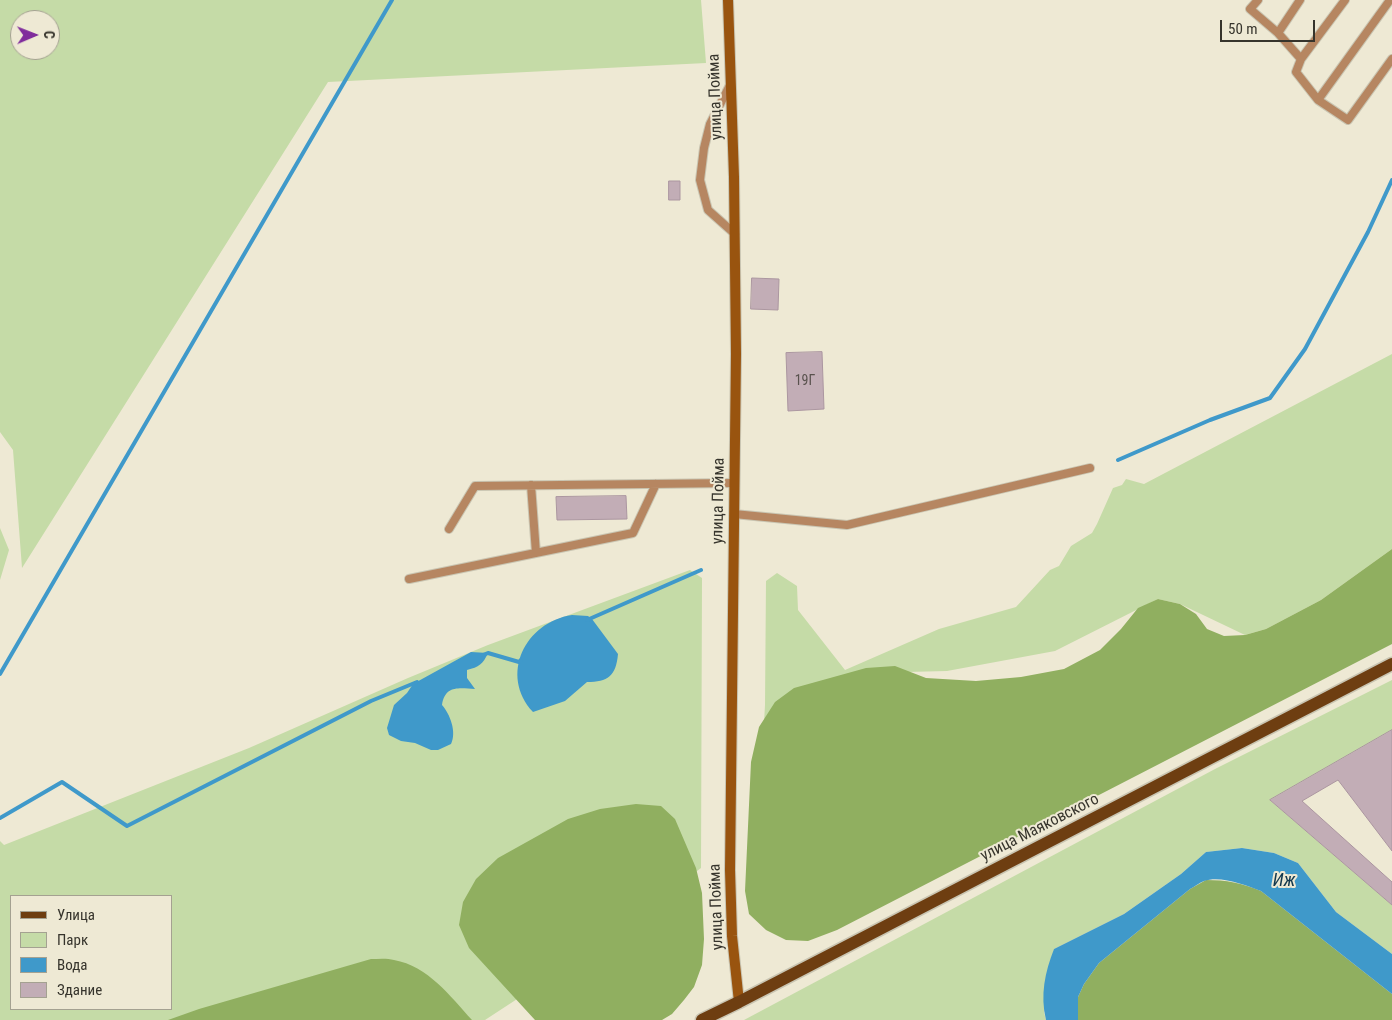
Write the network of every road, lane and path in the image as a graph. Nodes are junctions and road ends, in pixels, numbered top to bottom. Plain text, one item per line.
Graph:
1 (728, 0) edge
2 (1258, 0) edge
3 (1300, 0) edge
4 (1345, 0) edge
5 (1390, 0) edge
6 (1278, 33) junction
7 (1302, 59) junction
8 (1392, 59) edge
9 (731, 83) junction
10 (1318, 100) junction
11 (735, 234) junction
12 (1090, 468) dead end
13 (734, 483) junction
14 (656, 484) junction
15 (531, 485) junction
16 (734, 514) junction
17 (448, 529) dead end
18 (536, 553) junction
19 (409, 579) dead end
20 (1392, 664) edge
21 (739, 1002) junction
22 (702, 1020) edge

1 - 9 main road, улица Пойма
2 - 6 lane
3 - 6 lane
4 - 7 lane
5 - 10 lane
6 - 7 lane
7 - 10 lane
8 - 10 lane
9 - 11 main road, улица Пойма
9 - 11 lane
11 - 13 main road, улица Пойма
12 - 16 lane
13 - 14 lane
13 - 16 main road, улица Пойма
14 - 15 lane
14 - 18 lane
15 - 17 lane
15 - 18 lane
16 - 21 main road, улица Пойма
18 - 19 lane
20 - 21 main road, улица Маяковского
21 - 22 main road, улица Маяковского

